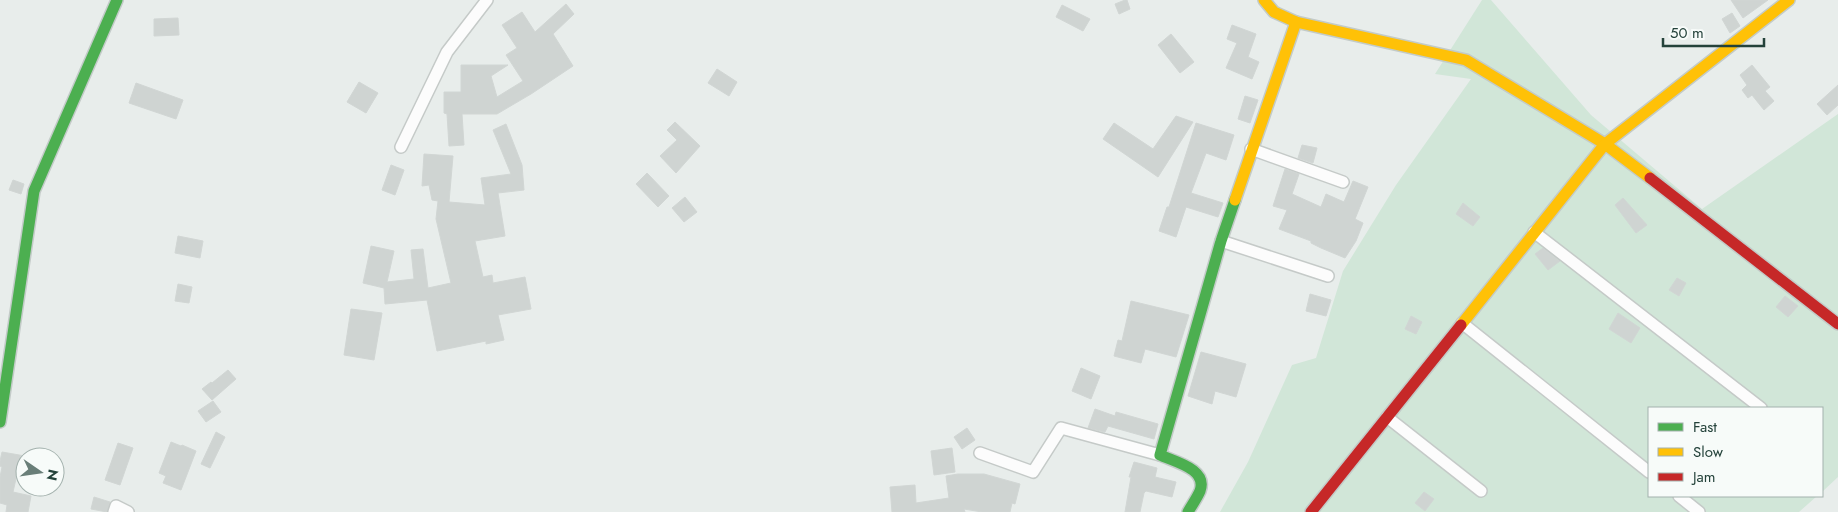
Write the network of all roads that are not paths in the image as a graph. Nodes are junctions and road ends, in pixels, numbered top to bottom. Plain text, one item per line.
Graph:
1 (117, 0) edge
2 (486, 0) edge
3 (1264, 0) edge
4 (1789, 0) edge
5 (1296, 22) junction
6 (1605, 144) junction
7 (401, 147) dead end
8 (1251, 149) junction
9 (1343, 182) dead end
10 (1534, 232) junction
11 (1222, 242) junction
12 (1328, 276) dead end
13 (1462, 323) junction
14 (1838, 324) edge
15 (1760, 407) edge
16 (1387, 417) junction
17 (0, 422) edge
18 (980, 453) dead end
19 (1160, 454) junction
20 (1648, 471) edge
21 (1481, 491) dead end
22 (1679, 497) edge
23 (114, 512) edge
24 (128, 512) edge
25 (1188, 512) edge
26 (1311, 512) edge
27 (1699, 512) edge

1 - 17 street
2 - 7 street
3 - 5 street
4 - 6 street
5 - 6 street
5 - 8 street
6 - 10 street
6 - 14 street
8 - 9 street
8 - 11 street
10 - 13 street
10 - 15 street
11 - 12 street
11 - 19 street
13 - 16 street
13 - 20 street
16 - 21 street
16 - 26 street
18 - 19 street
19 - 25 street
22 - 27 street
23 - 24 street

